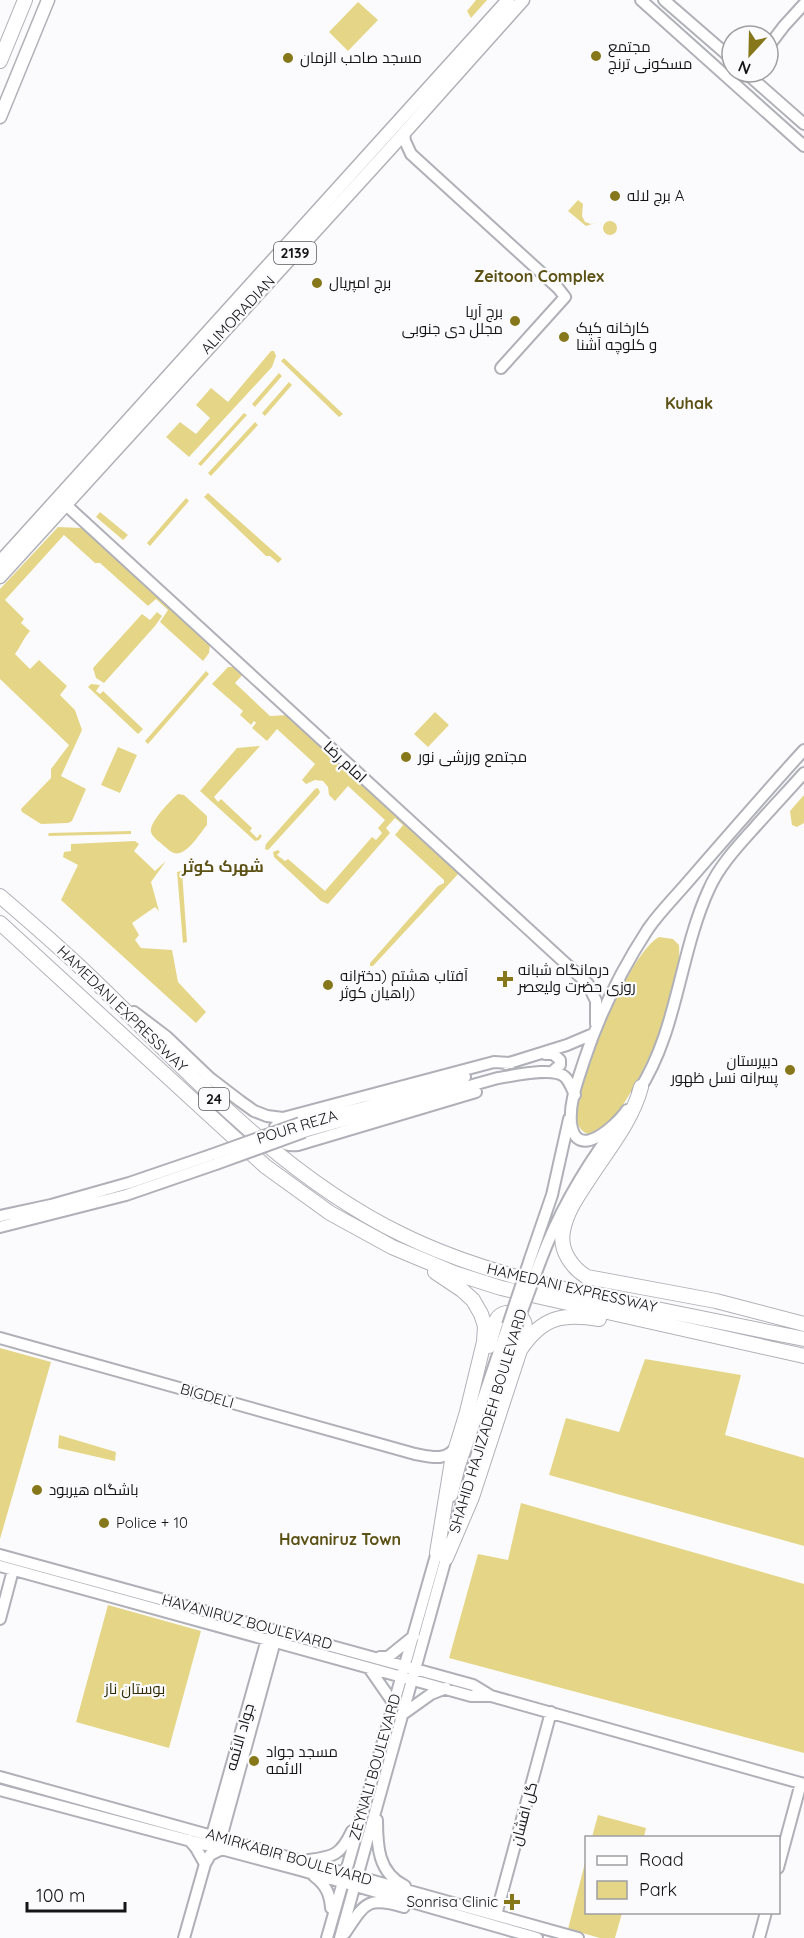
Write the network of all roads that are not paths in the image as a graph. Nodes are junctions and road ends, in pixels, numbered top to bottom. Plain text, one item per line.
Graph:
1 (25, 0) edge
2 (48, 0) edge
3 (508, 0) edge
4 (523, 0) edge
5 (641, 0) edge
6 (664, 0) edge
7 (804, 4) edge
8 (784, 26) junction
9 (780, 29) edge
10 (780, 31) edge
11 (720, 48) edge
12 (0, 61) edge
13 (759, 84) edge
14 (761, 84) edge
15 (762, 87) junction
16 (755, 103) junction
17 (0, 117) edge
18 (804, 124) edge
19 (404, 133) junction
20 (804, 146) edge
21 (390, 149) junction
22 (411, 154) junction
23 (501, 369) dead end
24 (62, 502) junction
25 (0, 562) edge
26 (0, 577) edge
27 (804, 750) edge
28 (804, 773) edge
29 (0, 885) edge
30 (0, 896) edge
31 (0, 922) edge
32 (0, 931) edge
33 (50, 940) junction
34 (30, 951) junction
35 (100, 986) junction
36 (594, 1033) junction
37 (540, 1054) junction
38 (511, 1063) junction
39 (553, 1071) junction
40 (515, 1076) junction
41 (641, 1087) junction
42 (574, 1095) junction
43 (571, 1110) junction
44 (283, 1118) junction
45 (620, 1120) junction
46 (302, 1128) junction
47 (214, 1160) junction
48 (0, 1216) edge
49 (0, 1227) edge
50 (392, 1247) junction
51 (535, 1261) junction
52 (804, 1324) edge
53 (0, 1338) edge
54 (804, 1339) edge
55 (520, 1350) junction
56 (804, 1357) edge
57 (467, 1412) junction
58 (457, 1446) junction
59 (415, 1454) junction
60 (448, 1486) junction
61 (0, 1555) edge
62 (442, 1555) junction
63 (0, 1566) edge
64 (14, 1570) junction
65 (0, 1618) edge
66 (414, 1636) junction
67 (271, 1640) junction
68 (375, 1657) junction
69 (369, 1668) junction
70 (409, 1672) junction
71 (446, 1688) junction
72 (491, 1696) junction
73 (394, 1704) junction
74 (551, 1712) junction
75 (403, 1714) junction
76 (0, 1777) edge
77 (803, 1783) edge
78 (0, 1790) edge
79 (366, 1798) junction
80 (377, 1806) junction
81 (188, 1839) junction
82 (218, 1841) junction
83 (780, 1861) edge
84 (205, 1864) junction
85 (301, 1865) junction
86 (343, 1877) junction
87 (356, 1881) junction
88 (433, 1897) junction
89 (765, 1914) edge
90 (495, 1920) junction
91 (327, 1937) edge
92 (184, 1938) edge
93 (341, 1938) edge
94 (537, 1938) edge
95 (578, 1938) edge
96 (759, 1938) edge

1 - 12 highway
2 - 17 main road
3 - 24 main road, ALIMORADIAN / 2139
4 - 19 main road, ALIMORADIAN / 2139
5 - 16 main road
6 - 11 main road
7 - 8 main road
8 - 9 main road
8 - 10 main road
13 - 15 main road
14 - 15 main road
15 - 16 main road
15 - 18 main road
16 - 20 main road
19 - 21 main road, ALIMORADIAN / 2139
19 - 22 main road
21 - 22 main road
21 - 24 main road, ALIMORADIAN / 2139
22 - 23 main road
24 - 25 main road, ALIMORADIAN / 2139
24 - 26 main road, ALIMORADIAN / 2139
24 - 36 main road, امام رضا
27 - 36 main road
28 - 41 main road, SHAHID HAJIZADEH BOULEVARD
29 - 33 highway
30 - 33 highway, HAMEDANI EXPRESSWAY / 24
31 - 34 highway, HAMEDANI EXPRESSWAY / 24
32 - 34 highway
33 - 35 highway, HAMEDANI EXPRESSWAY / 24
34 - 50 highway, HAMEDANI EXPRESSWAY / 24
35 - 44 main road
35 - 54 highway, HAMEDANI EXPRESSWAY / 24
36 - 37 main road, POUR REZA
36 - 42 main road, SHAHID HAJIZADEH BOULEVARD
37 - 38 main road, POUR REZA
37 - 39 main road
38 - 44 main road
38 - 46 main road, POUR REZA
39 - 40 main road, POUR REZA
39 - 42 main road
40 - 44 main road
40 - 46 main road, POUR REZA
41 - 45 main road, SHAHID HAJIZADEH BOULEVARD
41 - 52 highway
42 - 43 main road, SHAHID HAJIZADEH BOULEVARD
43 - 45 main road
43 - 51 main road, SHAHID HAJIZADEH BOULEVARD
45 - 51 main road, SHAHID HAJIZADEH BOULEVARD
46 - 47 main road, POUR REZA, bridge
47 - 48 main road, POUR REZA
47 - 49 main road, POUR REZA
50 - 56 highway, HAMEDANI EXPRESSWAY / 24
50 - 57 highway
51 - 62 main road, SHAHID HAJIZADEH BOULEVARD, bridge
53 - 59 main road, BIGDELI
55 - 56 highway
55 - 57 highway
55 - 62 highway
57 - 58 highway
58 - 59 main road
58 - 60 highway
59 - 60 main road
60 - 62 highway
61 - 68 main road, HAVANIRUZ BOULEVARD
62 - 66 main road, SHAHID HAJIZADEH BOULEVARD
62 - 70 main road, SHAHID HAJIZADEH BOULEVARD
63 - 64 main road, HAVANIRUZ BOULEVARD
64 - 65 main road
64 - 67 main road, HAVANIRUZ BOULEVARD
66 - 68 main road
66 - 70 main road, SHAHID HAJIZADEH BOULEVARD
67 - 69 main road, HAVANIRUZ BOULEVARD
67 - 82 main road, جواد الائمه
68 - 70 main road, HAVANIRUZ BOULEVARD
69 - 70 main road, HAVANIRUZ BOULEVARD
69 - 73 main road
70 - 71 main road, HAVANIRUZ BOULEVARD
70 - 72 main road, HAVANIRUZ BOULEVARD
70 - 73 main road, ZEYNALI BOULEVARD
70 - 75 main road, ZEYNALI BOULEVARD
71 - 72 main road, HAVANIRUZ BOULEVARD
71 - 75 main road
72 - 74 main road, HAVANIRUZ BOULEVARD
73 - 79 main road, ZEYNALI BOULEVARD
74 - 77 main road, HAVANIRUZ BOULEVARD
74 - 90 main road, گل افشان
75 - 80 main road, ZEYNALI BOULEVARD
76 - 82 main road, AMIRKABIR BOULEVARD
77 - 83 main road
78 - 81 main road, AMIRKABIR BOULEVARD
79 - 85 main road
79 - 86 main road, ZEYNALI BOULEVARD
80 - 87 main road, ZEYNALI BOULEVARD
80 - 88 main road
81 - 82 main road, AMIRKABIR BOULEVARD
81 - 84 main road
82 - 84 main road
82 - 85 main road, AMIRKABIR BOULEVARD
84 - 92 main road
85 - 86 main road, AMIRKABIR BOULEVARD
85 - 91 main road
86 - 87 main road, AMIRKABIR BOULEVARD
86 - 91 main road, ZEYNALI BOULEVARD
87 - 88 main road, AMIRKABIR BOULEVARD
87 - 90 main road, AMIRKABIR BOULEVARD
87 - 93 main road, ZEYNALI BOULEVARD
88 - 90 main road, AMIRKABIR BOULEVARD
89 - 96 main road
90 - 93 main road
90 - 94 main road, AMIRKABIR BOULEVARD
90 - 95 main road, AMIRKABIR BOULEVARD

